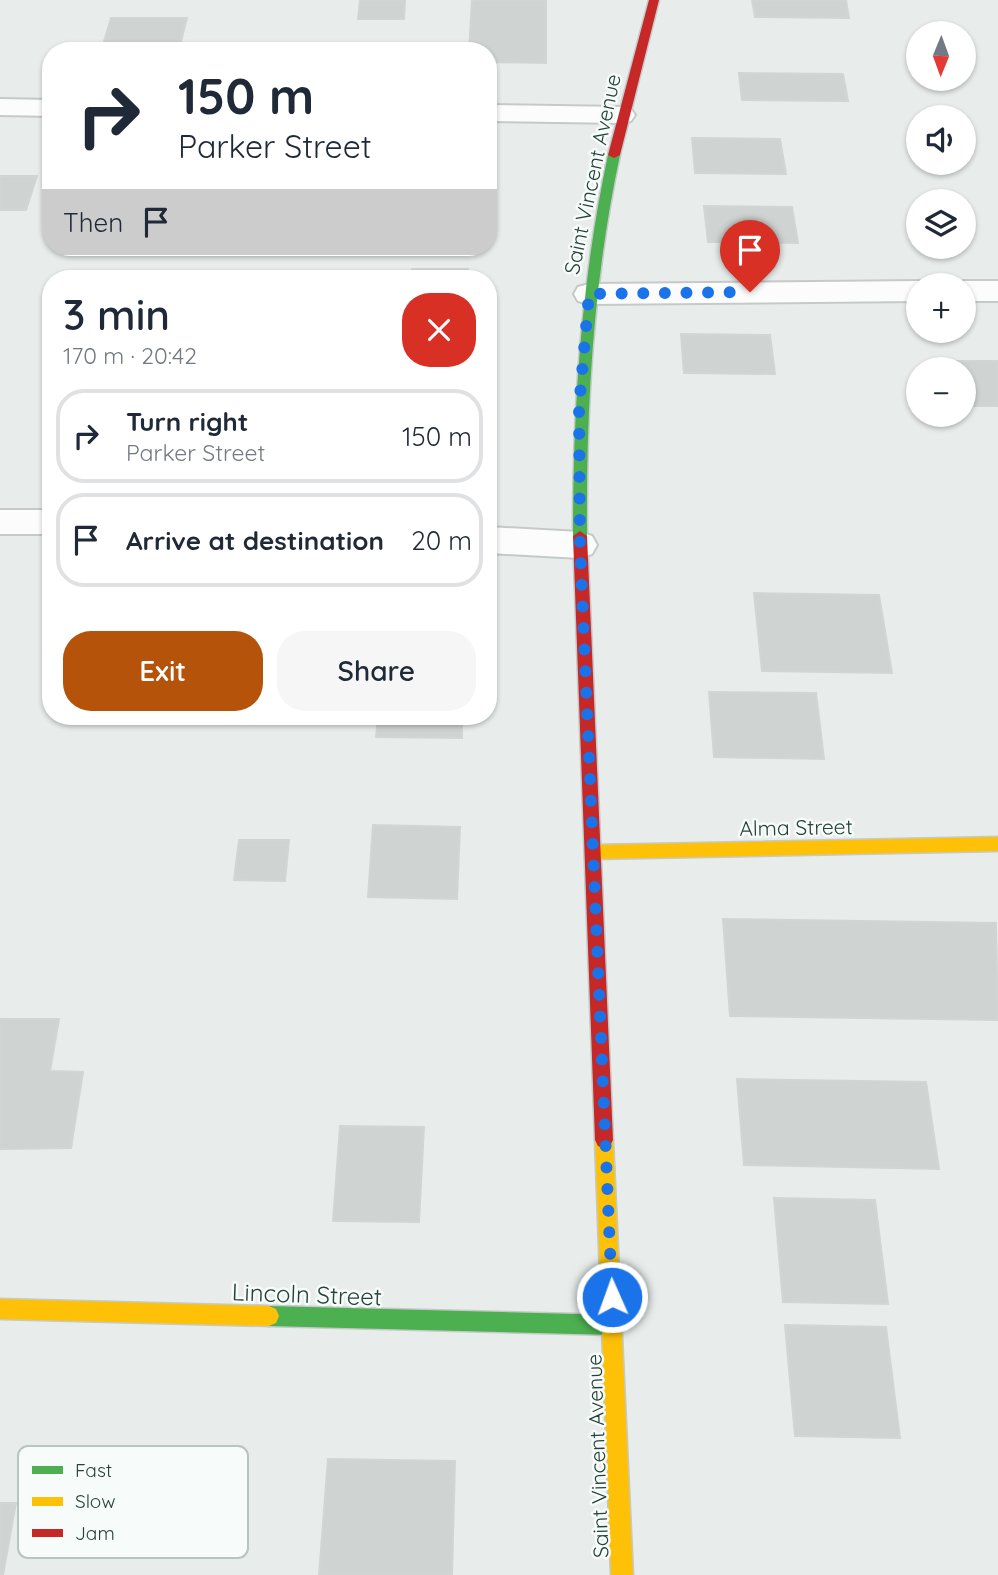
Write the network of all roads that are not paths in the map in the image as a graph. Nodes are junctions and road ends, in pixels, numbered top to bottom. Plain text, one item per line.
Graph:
1 (654, 0) edge
2 (0, 107) edge
3 (42, 107) edge
4 (497, 113) edge
5 (622, 115) junction
6 (906, 291) edge
7 (976, 291) edge
8 (998, 291) edge
9 (589, 294) junction
10 (0, 522) edge
11 (42, 522) edge
12 (497, 540) edge
13 (580, 545) junction
14 (998, 844) edge
15 (594, 852) junction
16 (0, 1309) edge
17 (614, 1325) junction
18 (622, 1575) edge

1 - 5 street, Saint Vincent Avenue
2 - 3 street
4 - 5 street
5 - 9 street, Saint Vincent Avenue
6 - 9 street
7 - 8 street
9 - 13 street, Saint Vincent Avenue
10 - 11 street
12 - 13 street
13 - 15 street, Saint Vincent Avenue
14 - 15 street, Alma Street
15 - 17 street, Saint Vincent Avenue
16 - 17 street, Lincoln Street
17 - 18 street, Saint Vincent Avenue

